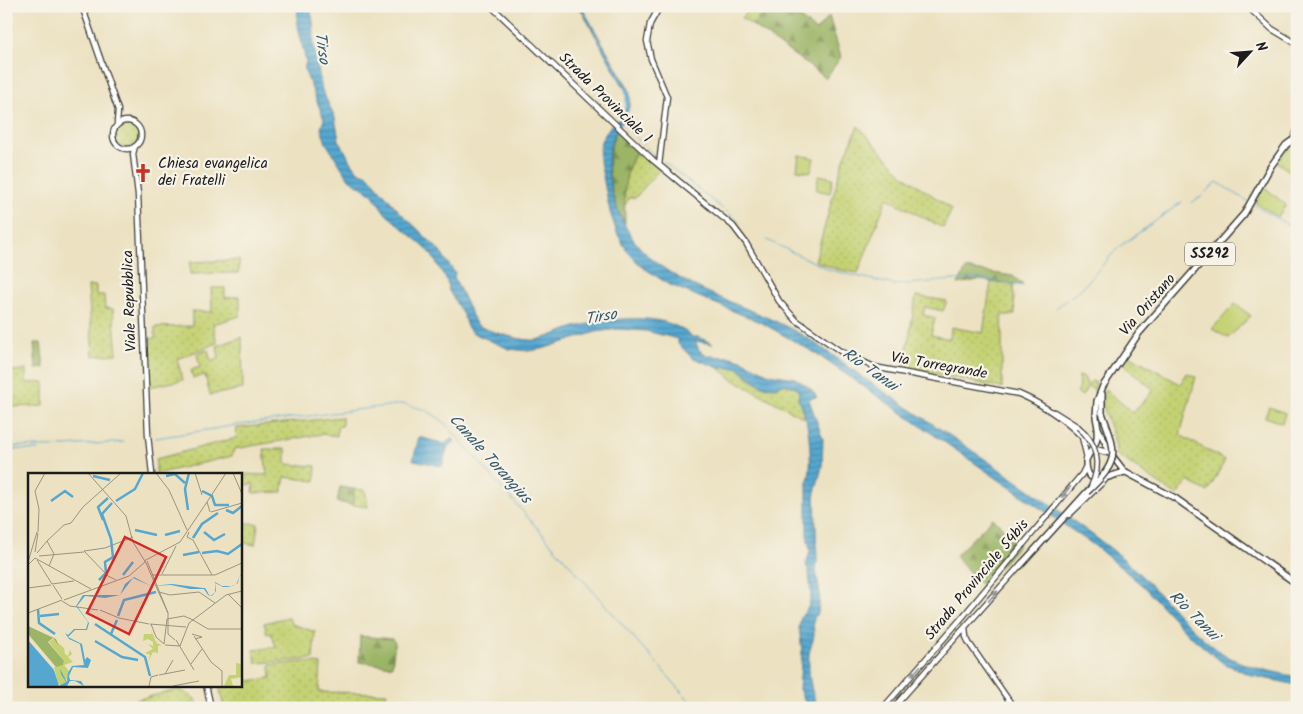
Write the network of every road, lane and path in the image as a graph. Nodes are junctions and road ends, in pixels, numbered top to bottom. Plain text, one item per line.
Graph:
1 (82, 6) edge
2 (491, 6) edge
3 (660, 6) edge
4 (1247, 6) edge
5 (1297, 44) edge
6 (118, 110) junction
7 (129, 120) junction
8 (117, 124) junction
9 (1297, 130) edge
10 (1295, 137) edge
11 (135, 146) junction
12 (123, 148) junction
13 (659, 165) junction
14 (134, 166) junction
15 (706, 203) joint
16 (1107, 380) junction
17 (1078, 429) junction
18 (1098, 430) junction
19 (1087, 441) junction
20 (1094, 449) junction
21 (1111, 454) junction
22 (1087, 458) junction
23 (1116, 464) junction
24 (1086, 466) junction
25 (1126, 472) junction
26 (152, 473) edge
27 (1107, 478) junction
28 (1088, 492) junction
29 (1053, 531) junction
30 (1020, 566) joint
31 (1297, 584) edge
32 (966, 627) junction
33 (956, 639) junction
34 (970, 644) junction
35 (206, 686) edge
36 (210, 708) edge
37 (883, 708) edge
38 (893, 708) edge
39 (1014, 708) edge

1 - 6 main road
2 - 13 main road, Strada Provinciale 1
3 - 13 main road
4 - 5 main road
6 - 7 main road
6 - 8 main road
7 - 8 main road
7 - 11 main road
8 - 12 main road
9 - 10 main road
10 - 16 main road, Via Oristano / SS292
11 - 12 main road
11 - 14 main road, Viale Repubblica
12 - 14 main road, Viale Repubblica
13 - 15 main road, Strada Provinciale 1
14 - 26 main road, Viale Repubblica
15 - 17 main road, Via Torregrande
16 - 18 main road, Via Oristano / SS292
16 - 28 main road, bridge
17 - 19 main road
17 - 22 main road
17 - 28 main road, bridge
18 - 19 main road
18 - 20 main road, Via Oristano / SS292
18 - 21 main road, Via Oristano / SS292
19 - 20 main road
20 - 21 main road
20 - 22 main road, SS292
21 - 23 main road, SS292
22 - 24 main road
23 - 25 main road, SS292
23 - 27 main road
24 - 27 main road
24 -> 37 main road, Strada Provinciale 54bis
25 - 27 main road
25 - 31 main road, SS292
27 - 29 main road
28 - 29 main road
29 - 30 main road
32 -> 30 main road
32 - 33 main road
32 - 34 main road
33 - 34 main road
33 - 38 main road
34 - 39 main road
35 - 36 main road

